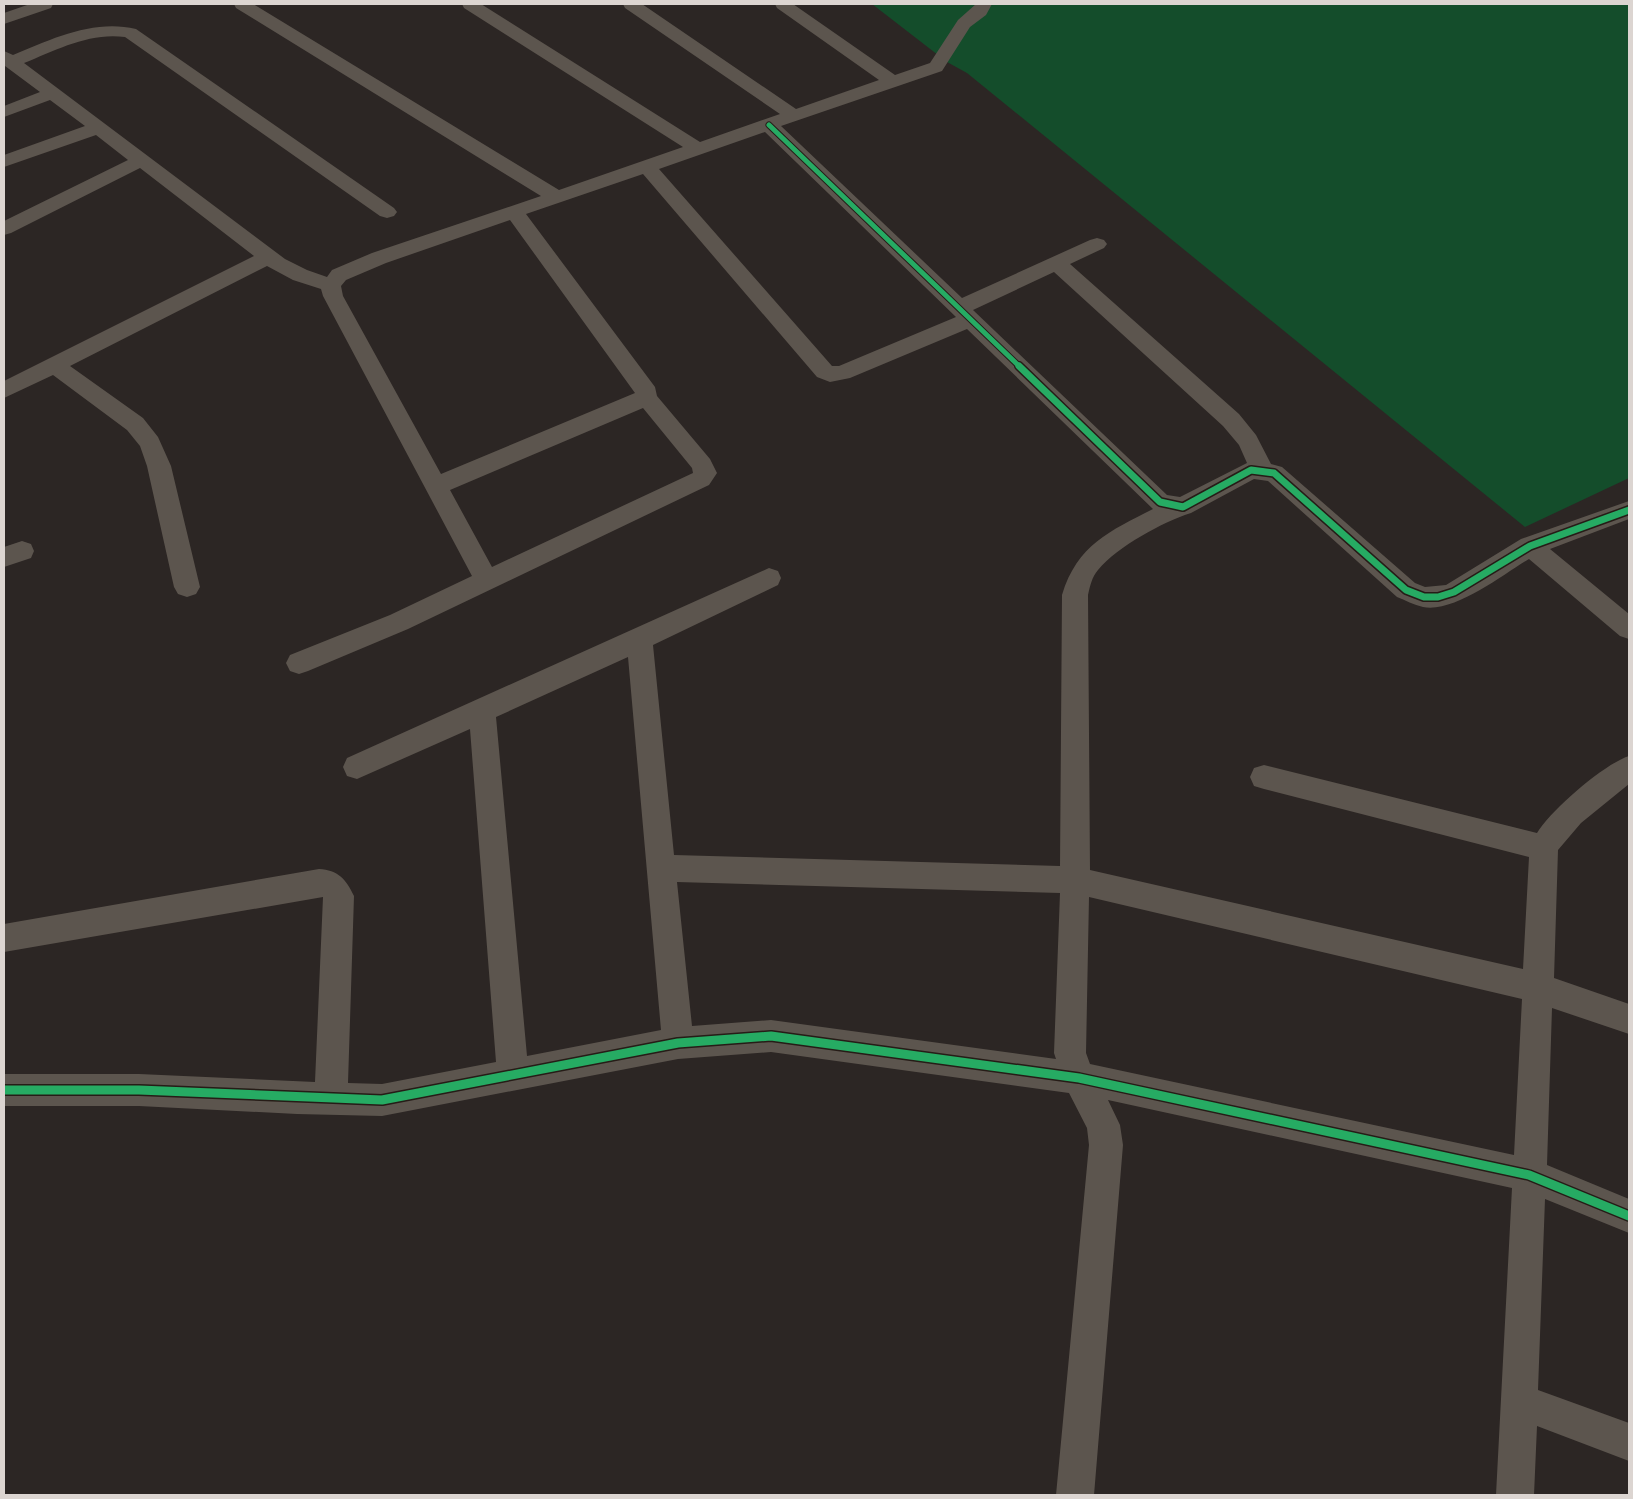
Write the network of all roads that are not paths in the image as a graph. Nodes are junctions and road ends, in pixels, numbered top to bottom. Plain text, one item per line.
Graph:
1 (45, 4) edge
2 (470, 4) edge
3 (631, 4) edge
4 (783, 4) edge
5 (984, 4) edge
6 (250, 5) edge
7 (503, 7) dead end
8 (486, 14) junction
9 (6, 15) edge
10 (7, 59) edge
11 (892, 82) junction
12 (52, 94) junction
13 (4, 112) edge
14 (794, 116) junction
15 (769, 125) junction
16 (97, 128) junction
17 (699, 149) junction
18 (4, 161) edge
19 (140, 162) junction
20 (647, 167) junction
21 (557, 198) junction
22 (387, 212) dead end
23 (514, 212) junction
24 (4, 229) edge
25 (1097, 244) dead end
26 (269, 257) junction
27 (1056, 263) junction
28 (331, 285) junction
29 (965, 314) junction
30 (54, 365) junction
31 (4, 390) edge
32 (646, 397) junction
33 (1263, 471) junction
34 (436, 486) junction
35 (1178, 507) junction
36 (1629, 510) edge
37 (1530, 546) junction
38 (769, 578) dead end
39 (487, 581) junction
40 (187, 587) dead end
41 (1629, 629) edge
42 (639, 640) junction
43 (299, 663) dead end
44 (482, 712) junction
45 (357, 767) dead end
46 (1629, 768) edge
47 (1264, 777) dead end
48 (1544, 848) junction
49 (662, 868) junction
50 (1075, 880) junction
51 (4, 938) edge
52 (1538, 988) junction
53 (1629, 1019) edge
54 (678, 1043) junction
55 (513, 1074) junction
56 (1079, 1078) junction
57 (4, 1090) edge
58 (331, 1099) junction
59 (1529, 1175) junction
60 (1629, 1216) edge
61 (1519, 1401) junction
62 (1629, 1442) edge
63 (1075, 1495) edge
64 (1515, 1495) edge

1 - 9 street
2 - 8 street
3 - 14 street
4 - 11 street
5 - 11 street
6 - 21 street
7 - 8 street
8 - 17 street
10 - 12 street
10 - 22 street
11 - 14 street
12 - 13 street
12 - 16 street
14 - 15 street
15 - 17 street
15 - 29 street
16 - 18 street
16 - 19 street
17 - 20 street
19 - 24 street
19 - 26 street
20 - 21 street
20 - 29 street
21 - 23 street
23 - 28 street
23 - 32 street
25 - 27 street
26 - 28 street
26 - 30 street
27 - 29 street
27 - 33 street
28 - 34 street
29 - 35 street
30 - 31 street
30 - 40 street
32 - 34 street
32 - 39 street
33 - 35 street
33 - 37 street
34 - 39 street
35 - 50 street
36 - 37 street
37 - 41 street
38 - 42 street
39 - 43 street
42 - 44 street
42 - 49 street
44 - 45 street
44 - 55 street
46 - 48 street
47 - 48 street
48 - 52 street
49 - 50 street
49 - 54 street
50 - 52 street
50 - 56 street
51 - 58 street
52 - 53 street
52 - 59 street
54 - 55 street
54 - 56 street
55 - 58 street
56 - 59 street
56 - 63 street
57 - 58 street
59 - 60 street
59 - 61 street
61 - 62 street
61 - 64 street

